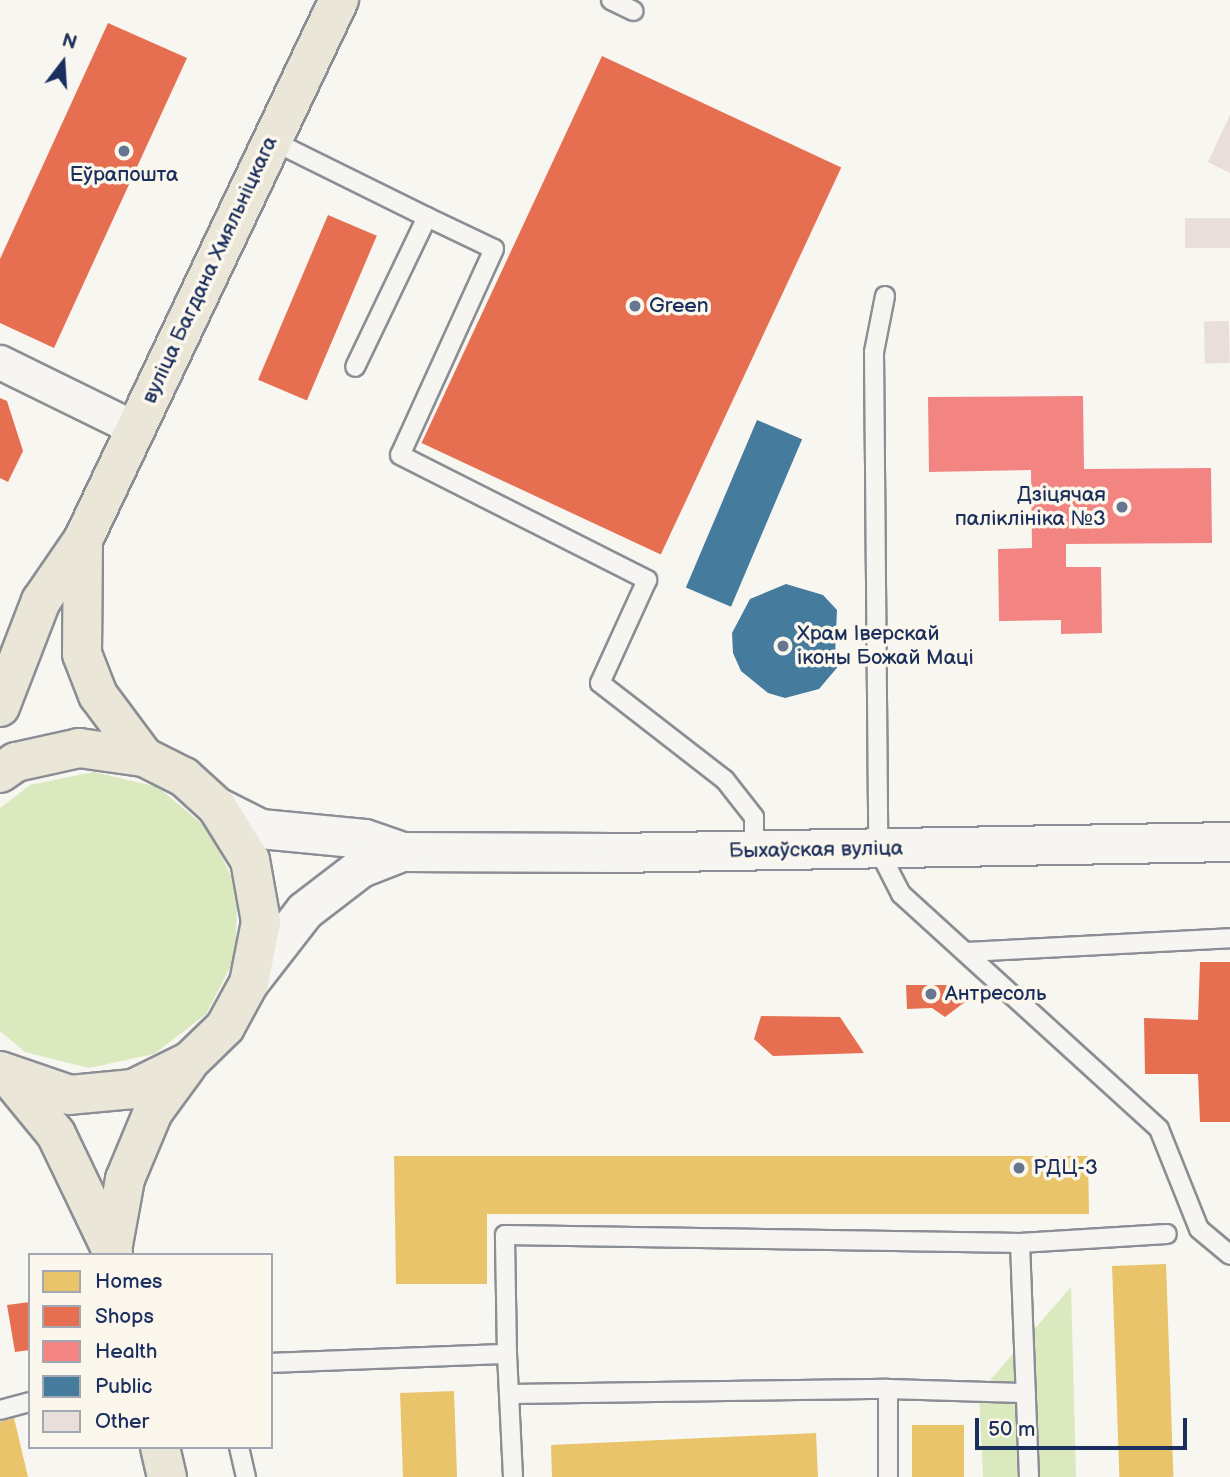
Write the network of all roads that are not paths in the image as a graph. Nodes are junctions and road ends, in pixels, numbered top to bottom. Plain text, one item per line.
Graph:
1 (339, 0) edge
2 (611, 0) edge
3 (634, 11) dead end
4 (271, 141) junction
5 (427, 217) junction
6 (885, 296) dead end
7 (0, 362) edge
8 (355, 366) dead end
9 (134, 428) junction
10 (83, 540) junction
11 (0, 707) edge
12 (144, 757) junction
13 (0, 773) edge
14 (217, 807) junction
15 (1230, 842) edge
16 (878, 849) junction
17 (754, 850) junction
18 (402, 852) junction
19 (1230, 938) edge
20 (967, 951) junction
21 (249, 983) junction
22 (190, 1061) junction
23 (5, 1074) edge
24 (1167, 1234) dead end
25 (1020, 1243) junction
26 (113, 1253) edge
27 (1230, 1255) edge
28 (508, 1354) junction
29 (273, 1363) edge
30 (888, 1389) junction
31 (1026, 1393) junction
32 (511, 1394) junction
33 (28, 1403) edge
34 (0, 1410) edge
35 (160, 1449) edge
36 (239, 1449) edge
37 (167, 1477) edge
38 (246, 1477) edge
39 (513, 1477) edge
40 (888, 1477) edge
41 (1029, 1477) edge

1 - 4 main road, вуліца Багдана Хмяльніцкага
2 - 3 lane
4 - 5 lane
4 - 9 main road, вуліца Багдана Хмяльніцкага
5 - 8 lane
5 - 17 lane
6 - 16 lane
7 - 9 street
9 - 10 main road, вуліца Багдана Хмяльніцкага
10 - 11 main road, вуліца Багдана Хмяльніцкага
10 - 12 main road, вуліца Багдана Хмяльніцкага
12 - 13 main road
12 - 14 main road
14 - 18 main road, Быхаўская вуліца
14 - 21 main road
15 - 16 main road, Быхаўская вуліца
16 - 17 main road, Быхаўская вуліца
16 - 20 lane
17 - 18 main road, Быхаўская вуліца
18 - 21 main road, Быхаўская вуліца
19 - 20 lane
20 - 27 lane
21 - 22 main road
22 - 23 main road
22 - 26 main road
23 - 26 main road
24 - 25 lane
25 - 28 lane
25 - 31 lane
28 - 29 lane
28 - 32 lane
30 - 31 lane
30 - 32 lane
30 - 40 lane
31 - 41 lane
32 - 39 lane
33 - 34 lane
35 - 37 main road
36 - 38 lane

